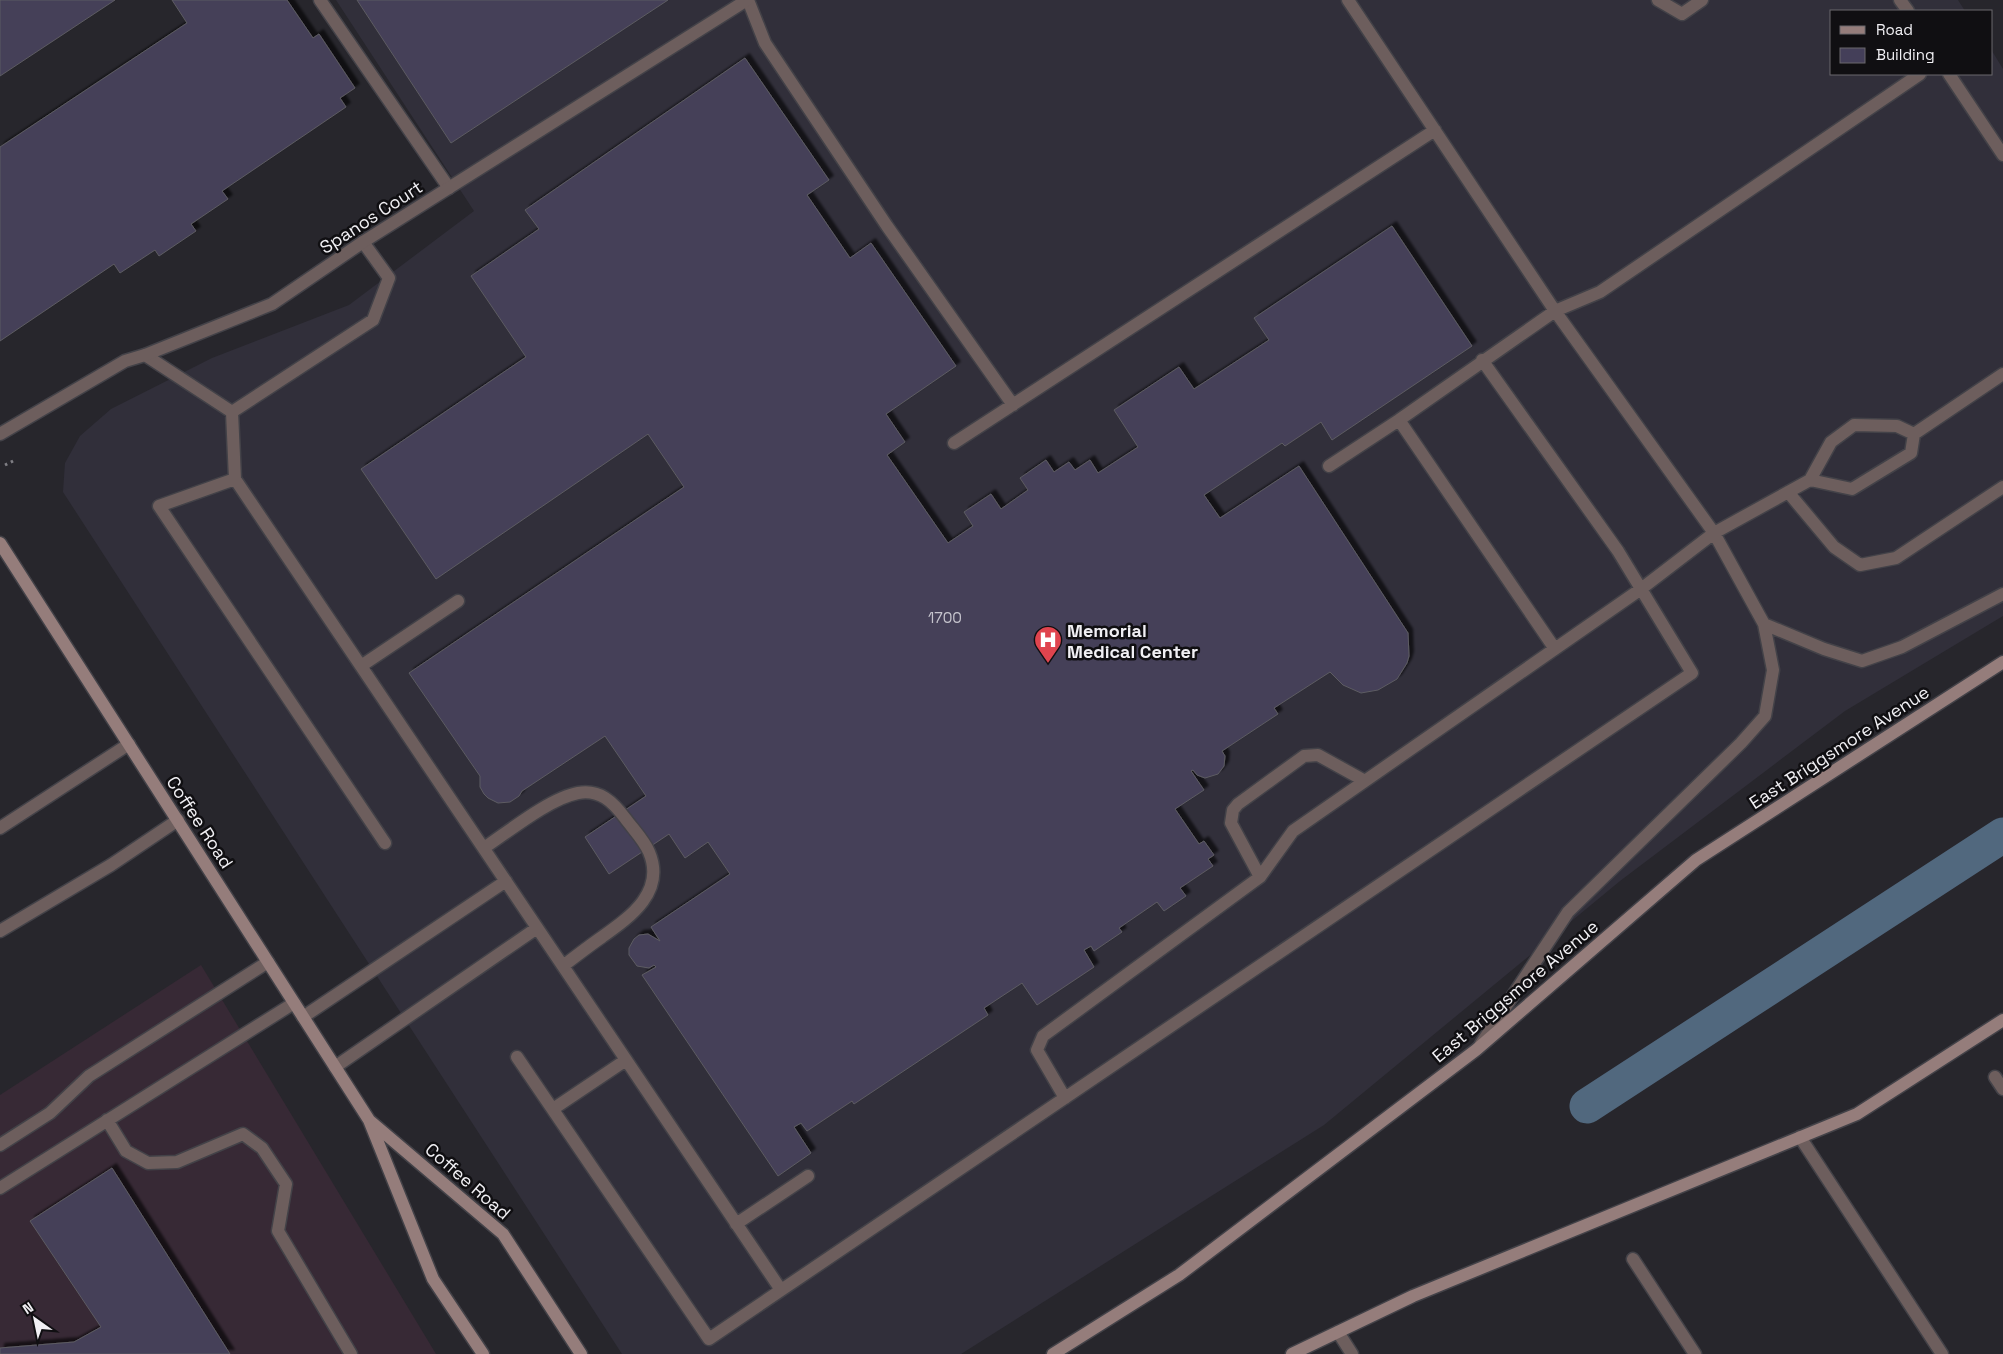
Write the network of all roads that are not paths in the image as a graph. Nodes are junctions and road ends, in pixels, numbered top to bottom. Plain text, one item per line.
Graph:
1 (320, 0) edge
2 (748, 0) edge
3 (1348, 0) edge
4 (1658, 0) edge
5 (1702, 0) edge
6 (1919, 75) edge
7 (1950, 75) edge
8 (1435, 130) junction
9 (2003, 154) edge
10 (449, 188) junction
11 (363, 242) junction
12 (1554, 311) junction
13 (145, 355) junction
14 (1482, 360) junction
15 (2003, 374) edge
16 (1013, 405) junction
17 (232, 412) junction
18 (1399, 420) junction
19 (0, 434) edge
20 (1914, 434) junction
21 (954, 443) dead end
22 (1329, 466) dead end
23 (235, 479) junction
24 (1810, 480) junction
25 (2003, 487) edge
26 (1788, 492) junction
27 (1714, 532) junction
28 (0, 544) edge
29 (1641, 589) junction
30 (2003, 594) edge
31 (458, 601) dead end
32 (1764, 624) junction
33 (1555, 649) junction
34 (2003, 662) edge
35 (361, 666) junction
36 (129, 744) junction
37 (1365, 781) junction
38 (178, 820) junction
39 (0, 828) edge
40 (385, 843) dead end
41 (484, 848) junction
42 (1260, 877) junction
43 (506, 882) junction
44 (537, 928) junction
45 (0, 930) edge
46 (268, 962) junction
47 (563, 966) junction
48 (294, 1002) junction
49 (303, 1017) junction
50 (2003, 1020) edge
51 (1476, 1050) junction
52 (517, 1057) dead end
53 (626, 1060) junction
54 (335, 1067) junction
55 (1995, 1077) dead end
56 (2003, 1089) edge
57 (1065, 1098) junction
58 (553, 1109) junction
59 (107, 1120) junction
60 (369, 1120) junction
61 (1800, 1138) junction
62 (0, 1145) edge
63 (808, 1176) dead end
64 (0, 1188) edge
65 (736, 1224) junction
66 (1633, 1259) dead end
67 (781, 1290) junction
68 (1338, 1332) junction
69 (351, 1354) edge
70 (483, 1354) edge
71 (582, 1354) edge
72 (1053, 1354) edge
73 (1292, 1354) edge
74 (1352, 1354) edge
75 (1695, 1354) edge
76 (1942, 1354) edge

1 - 10 street
2 - 10 street, Spanos Court
2 - 16 street
3 - 8 street
4 - 5 street
6 - 12 street
7 - 9 street
8 - 12 street
8 - 16 street
10 - 11 street, Spanos Court
11 - 13 street, Spanos Court
11 - 17 street
12 - 14 street
12 - 27 street
13 - 17 street
13 - 19 street, Spanos Court
14 - 18 street
14 - 29 street
15 - 20 street
16 - 21 street
17 - 23 street
18 - 22 street
18 - 33 street
20 - 24 street
20 - 24 street
23 - 35 street
23 - 40 street
24 - 26 street
25 - 26 street
26 - 27 street
27 - 29 street
27 - 32 street
28 - 36 main road, Coffee Road
29 - 33 street
29 - 57 street
30 - 32 street
31 - 35 street
32 - 51 street
33 - 37 street
34 - 51 main road, East Briggsmore Avenue
35 - 41 street
36 - 38 main road, Coffee Road
36 - 39 street
37 - 42 street
37 - 42 street
38 - 45 street
38 - 46 main road, Coffee Road
41 - 43 street
41 - 47 street
42 - 57 street
43 - 44 street
43 - 49 street
44 - 47 street
44 - 54 street
46 - 48 main road, Coffee Road
46 - 62 street
47 - 53 street
48 - 49 main road, Coffee Road
48 - 59 street
49 - 54 main road, Coffee Road
50 - 61 main road
51 - 72 main road, East Briggsmore Avenue
52 - 58 street
53 - 58 street
53 - 65 street
54 - 60 main road, Coffee Road
55 - 56 street
57 - 67 street
58 - 67 street
59 - 64 street
59 - 69 street
60 - 70 main road, Coffee Road
60 - 71 main road, Coffee Road
61 - 68 main road
61 - 76 street
63 - 65 street
65 - 67 street
66 - 75 street
68 - 73 main road
68 - 74 street

